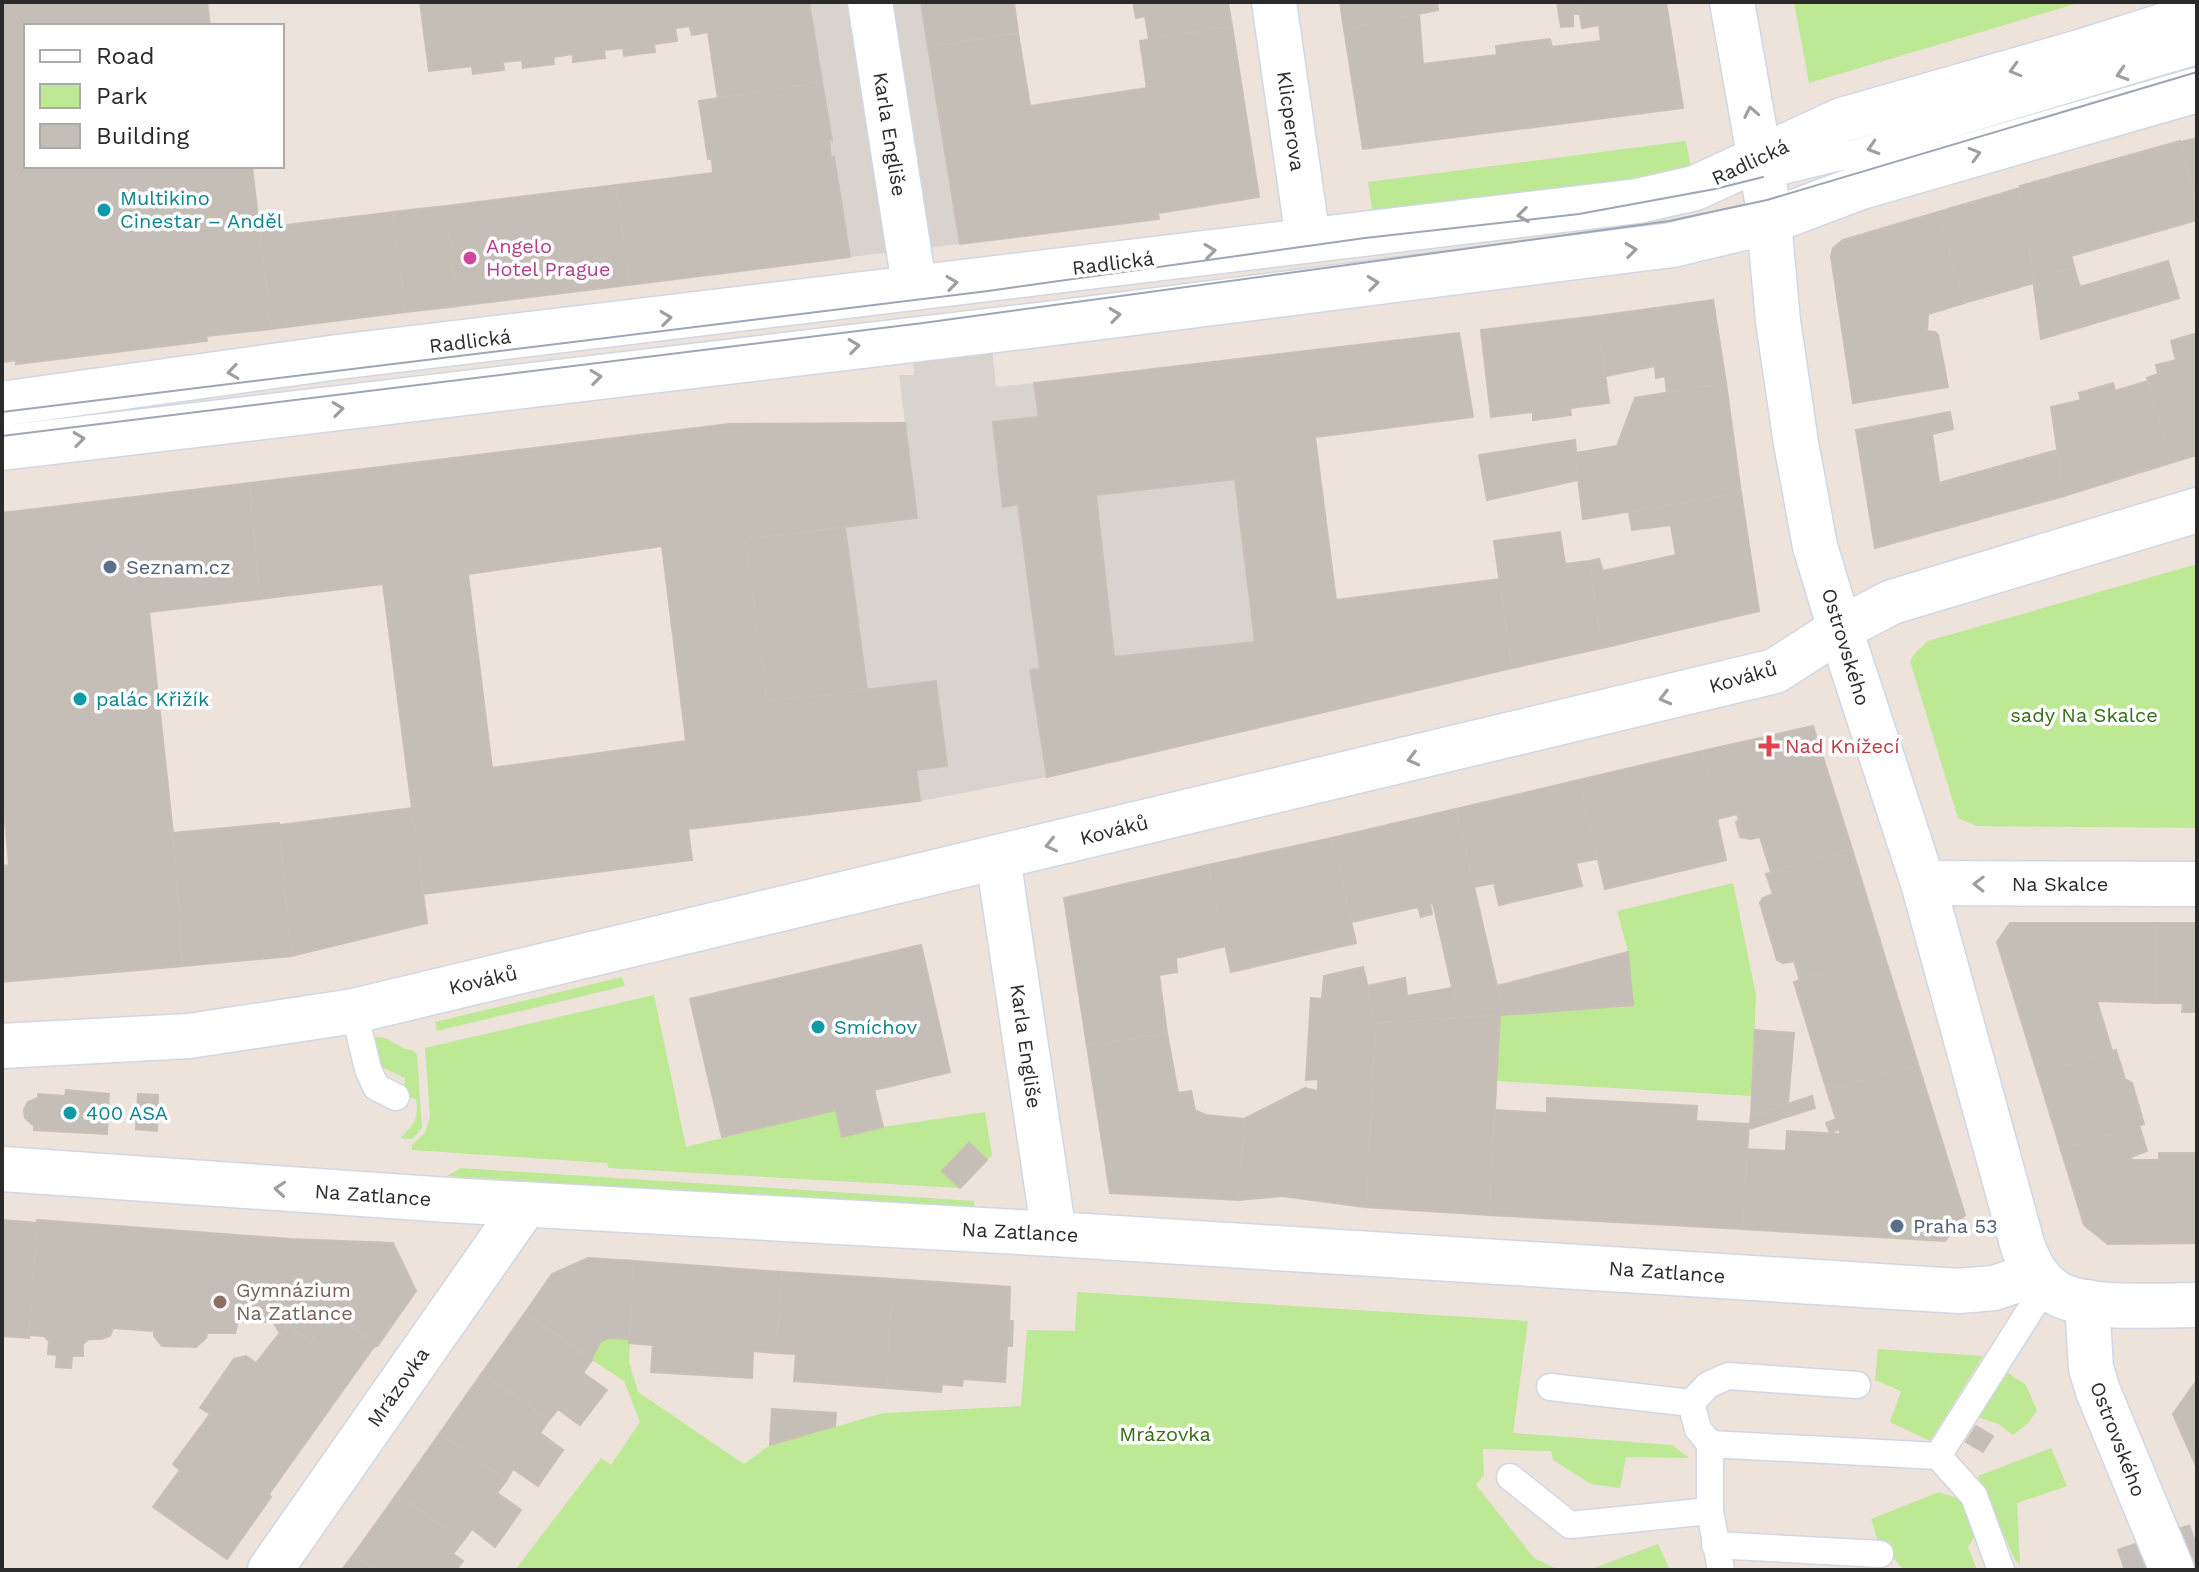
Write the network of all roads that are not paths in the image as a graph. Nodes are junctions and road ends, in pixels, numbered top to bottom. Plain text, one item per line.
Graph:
1 (870, 2) edge
2 (1274, 2) edge
3 (1732, 2) edge
4 (2197, 15) edge
5 (2197, 51) edge
6 (2197, 90) edge
7 (1761, 167) junction
8 (1768, 222) junction
9 (1308, 239) junction
10 (911, 265) dead end
11 (2, 404) edge
12 (2, 448) edge
13 (2197, 510) edge
14 (1840, 629) junction
15 (998, 858) junction
16 (1923, 883) junction
17 (2197, 884) edge
18 (354, 1011) junction
19 (2, 1046) edge
20 (396, 1097) dead end
21 (2, 1169) edge
22 (526, 1204) junction
23 (1054, 1234) junction
24 (2041, 1280) junction
25 (2087, 1302) junction
26 (2197, 1305) edge
27 (1857, 1385) dead end
28 (1550, 1387) dead end
29 (1691, 1403) junction
30 (1710, 1444) junction
31 (1938, 1456) junction
32 (1510, 1477) dead end
33 (1710, 1511) junction
34 (1880, 1554) dead end
35 (1718, 1557) edge
36 (270, 1570) edge
37 (2001, 1570) edge
38 (2172, 1570) edge

1 - 10 street, Karla Engliše
2 - 9 street, Klicperova
7 -> 3 street, Ostrovského
4 -> 7 street, Radlická
5 -> 7 lane
8 -> 6 street
7 - 8 street, Ostrovského
7 -> 9 street, Radlická
12 -> 8 street
8 - 14 street, Ostrovského
9 - 11 street, Radlická
13 - 14 street, Kováků
14 -> 15 street, Kováků
14 - 16 street, Ostrovského
15 - 18 street, Kováků
15 - 23 street, Karla Engliše
17 -> 16 street, Na Skalce
16 - 24 street, Ostrovského
18 - 19 street, Kováků
18 - 20 lane
22 -> 21 street, Na Zatlance
22 - 23 street, Na Zatlance
22 - 36 street, Mrázovka
23 - 24 street, Na Zatlance
24 - 25 street
24 - 31 lane
25 - 26 street
25 - 38 street, Ostrovského
27 - 29 lane
28 - 29 lane
29 - 30 lane
30 - 31 lane
30 - 33 lane
31 - 37 lane
32 - 33 lane
33 - 35 lane
34 - 35 lane

